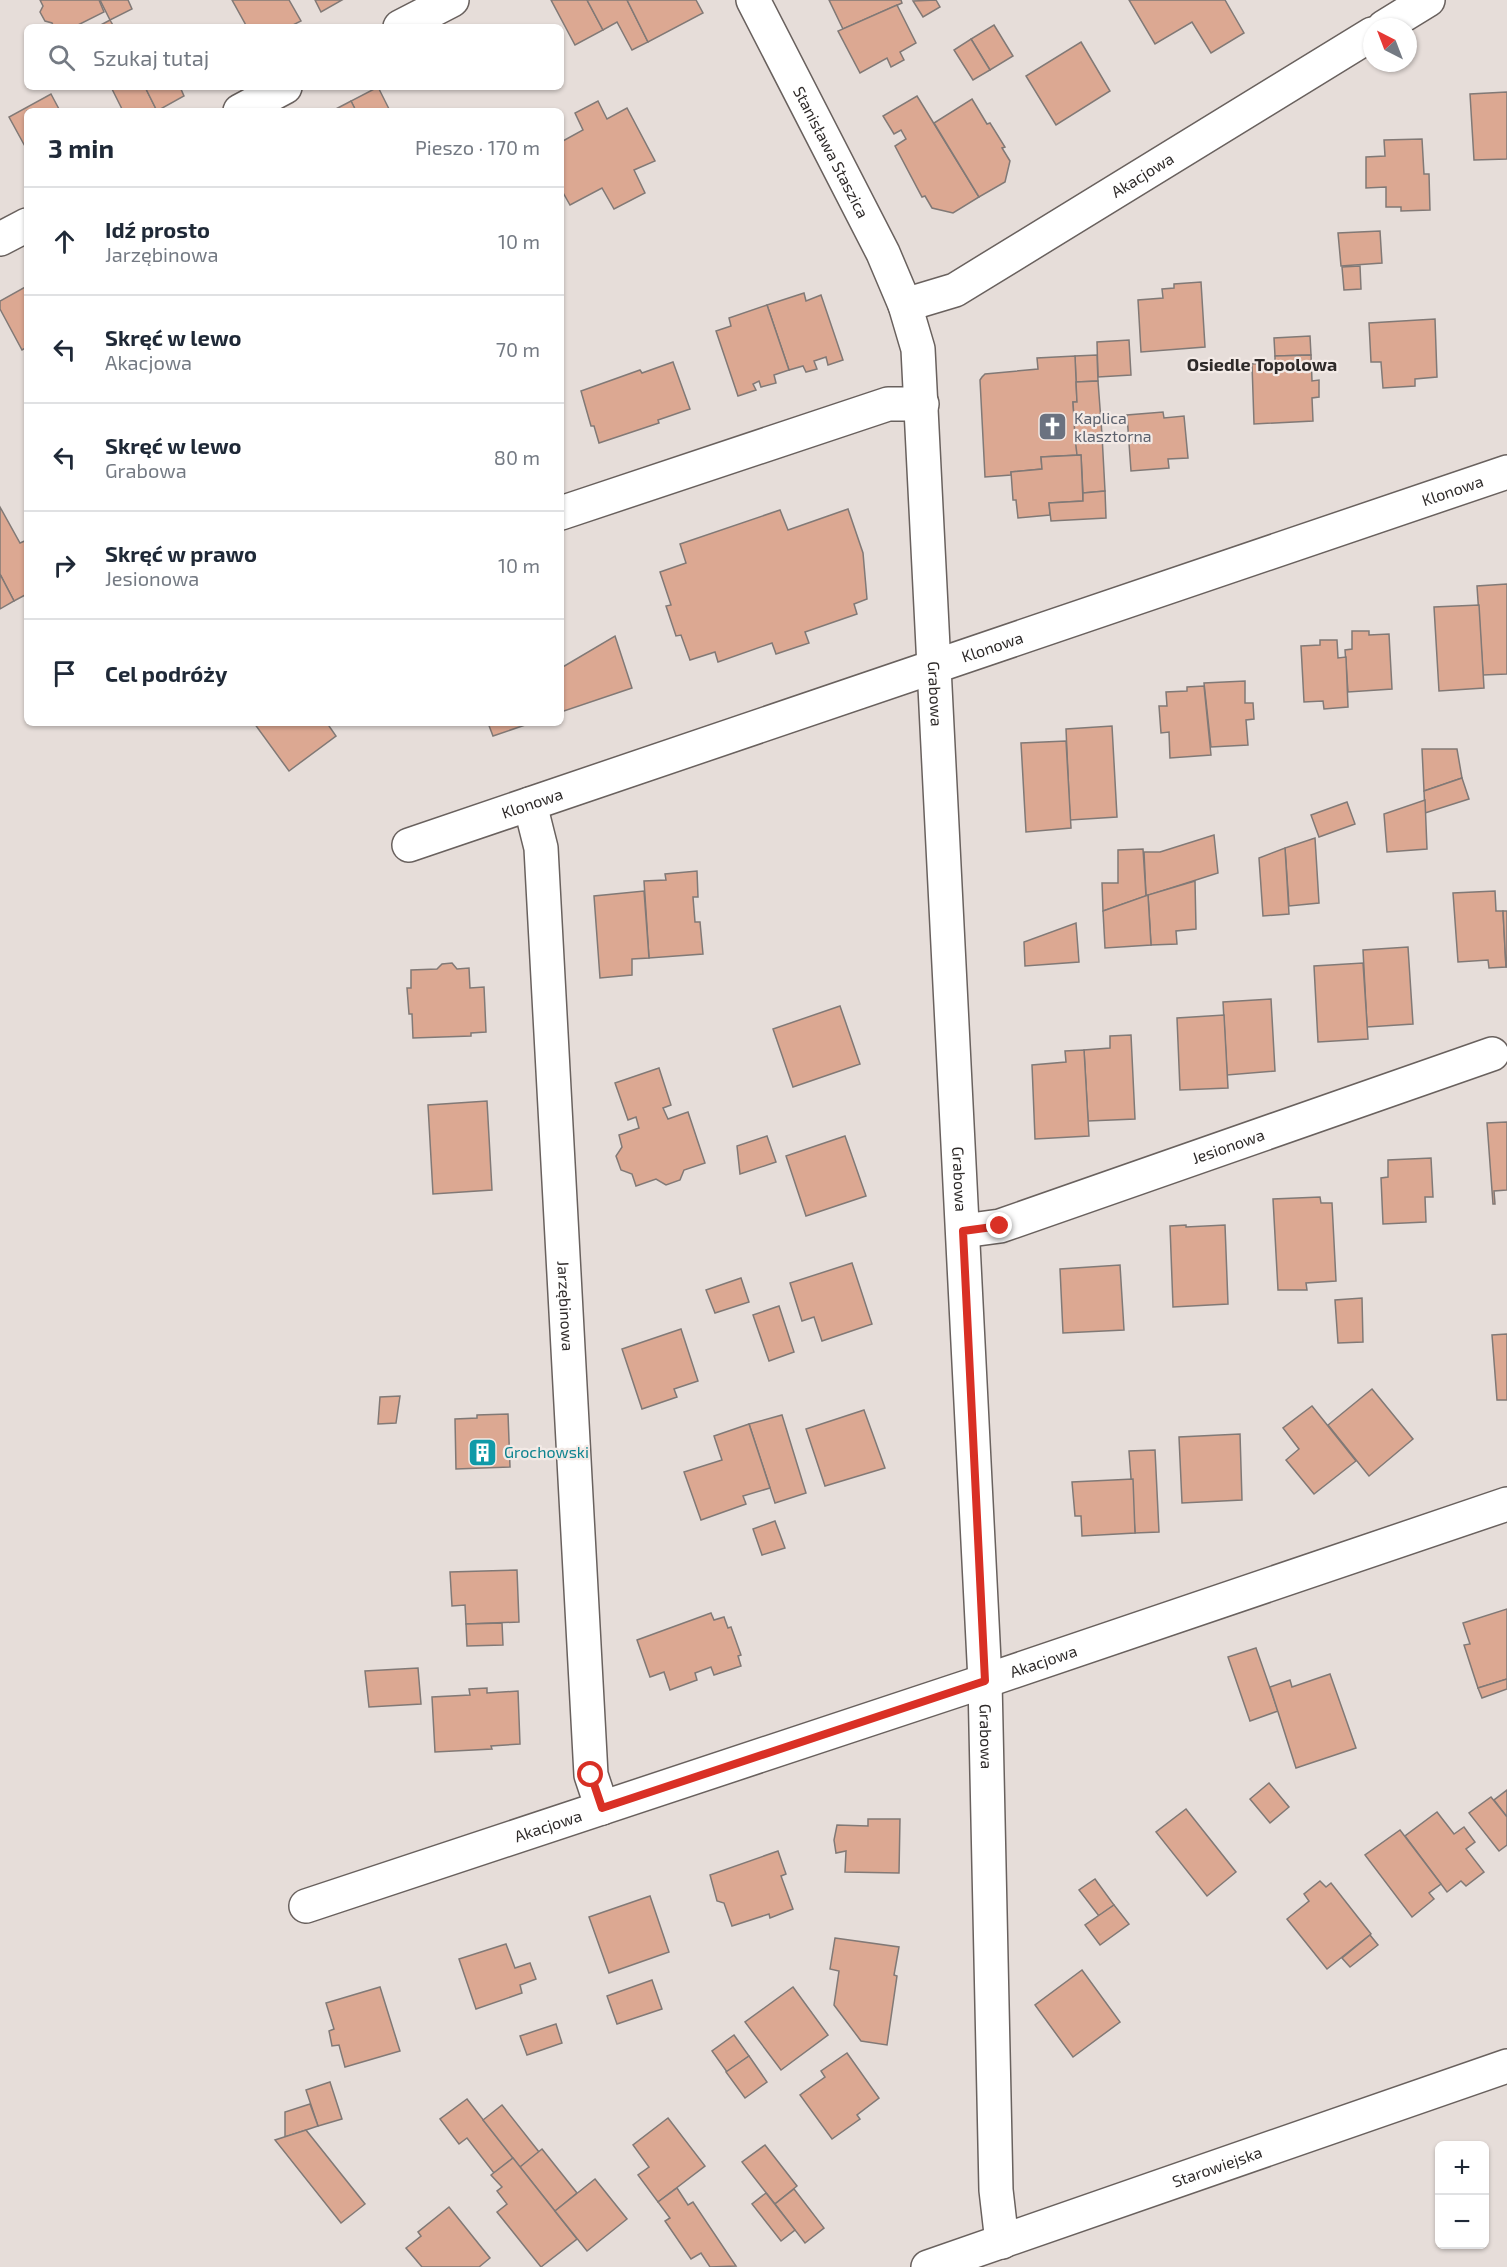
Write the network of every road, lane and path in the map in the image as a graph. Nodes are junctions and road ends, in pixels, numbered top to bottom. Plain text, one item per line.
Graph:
1 (452, 0) edge
2 (753, 0) edge
3 (1428, 0) edge
4 (1399, 18) edge
5 (406, 24) edge
6 (1363, 40) edge
7 (279, 90) edge
8 (246, 108) edge
9 (24, 227) edge
10 (0, 239) edge
11 (905, 304) junction
12 (922, 404) junction
13 (1507, 472) edge
14 (564, 512) edge
15 (935, 666) junction
16 (530, 804) junction
17 (409, 845) dead end
18 (1492, 1054) dead end
19 (963, 1231) junction
20 (1507, 1504) edge
21 (985, 1681) junction
22 (602, 1808) junction
23 (306, 1906) dead end
24 (1507, 2066) edge
25 (1002, 2242) junction
26 (928, 2267) edge

1 - 5 street
2 - 11 street, Stanisława Staszica
3 - 4 street
6 - 11 street, Akacjowa
7 - 8 street
9 - 10 street
11 - 12 street, Grabowa
12 - 14 street
12 - 15 street, Grabowa
13 - 15 street, Klonowa
15 - 16 street, Klonowa
15 - 19 street, Grabowa
16 - 17 street, Klonowa
16 - 22 street, Jarzębinowa
18 - 19 street, Jesionowa
19 - 21 street, Grabowa
20 - 21 street, Akacjowa
21 - 22 street, Akacjowa
21 - 25 street, Grabowa
22 - 23 street, Akacjowa
24 - 25 street, Starowiejska
25 - 26 street, Starowiejska

